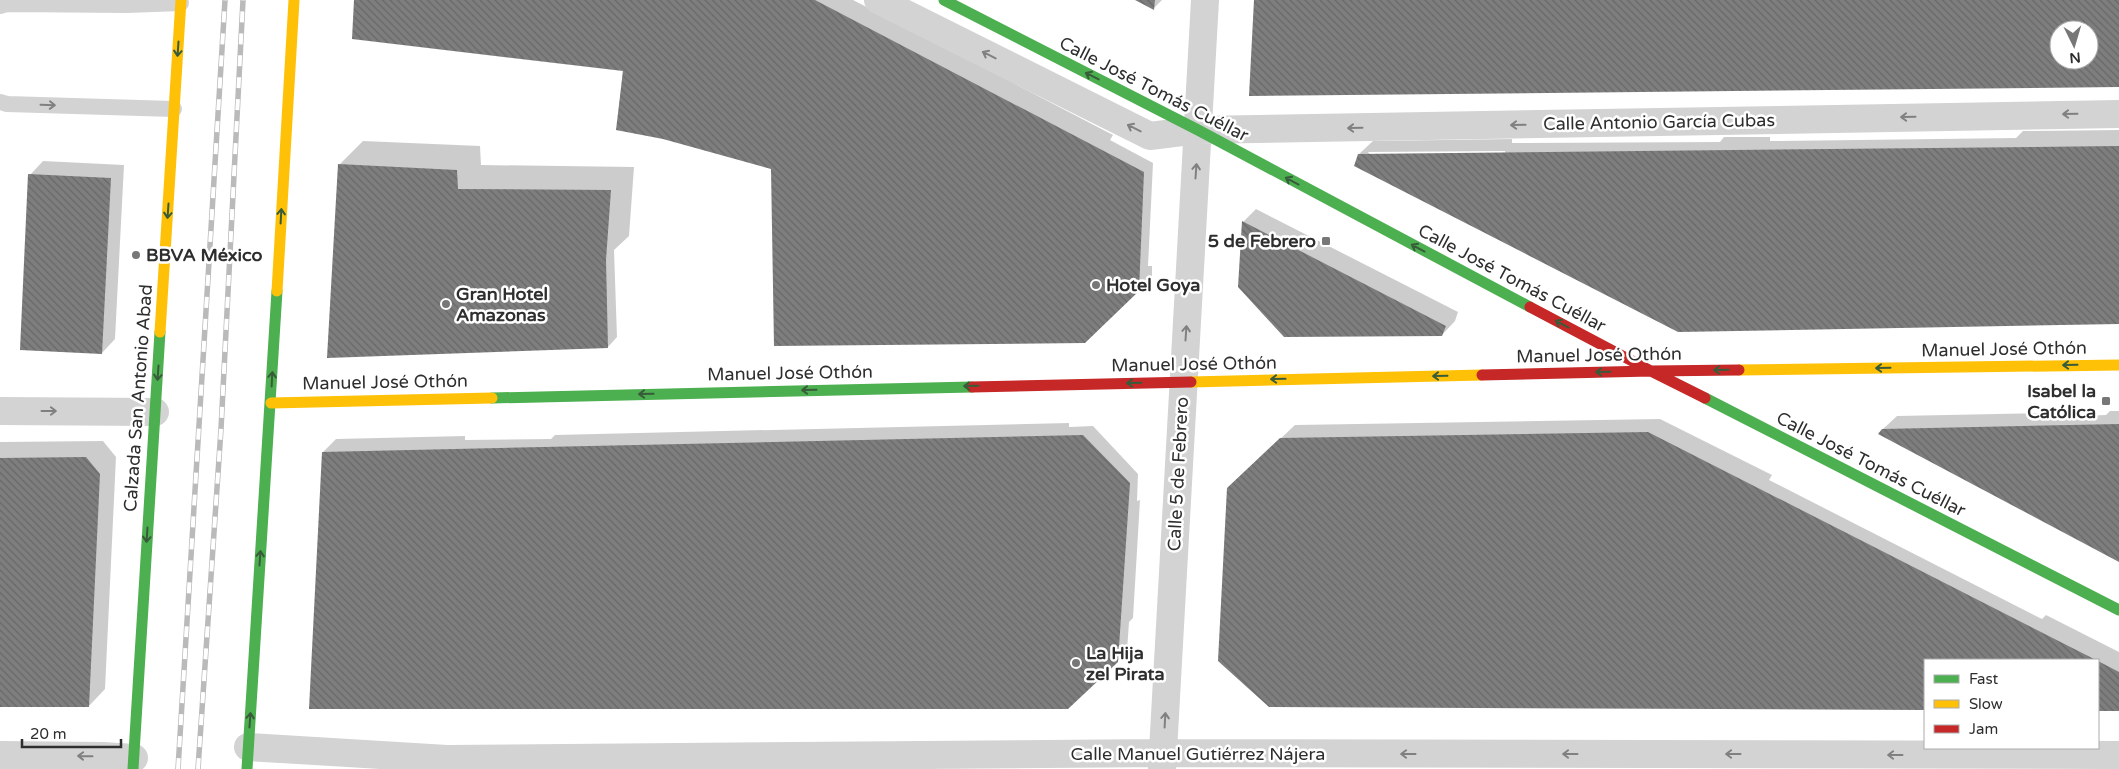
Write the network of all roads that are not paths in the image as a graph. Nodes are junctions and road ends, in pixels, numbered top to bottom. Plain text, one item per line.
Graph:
1 (294, 0) edge
2 (878, 0) edge
3 (944, 0) edge
4 (1204, 0) edge
5 (181, 1) edge
6 (0, 6) edge
7 (0, 102) edge
8 (174, 109) junction
9 (2119, 114) edge
10 (1198, 130) junction
11 (2119, 365) edge
12 (1651, 371) junction
13 (1183, 381) junction
14 (271, 403) junction
15 (0, 411) edge
16 (155, 412) junction
17 (2119, 610) edge
18 (0, 755) edge
19 (2119, 755) edge
20 (247, 758) edge
21 (1163, 761) edge
22 (133, 764) edge

14 -> 1 main road
10 -> 2 street, Calle Antonio García Cubas
10 -> 3 main road, Calle José Tomás Cuéllar
4 - 10 street, Calle 5 de Febrero
5 - 6 lane
5 -> 8 main road, Calzada San Antonio Abad
7 -> 8 lane
8 -> 16 main road, Calzada San Antonio Abad
9 -> 10 street, Calle Antonio García Cubas
12 -> 10 main road, Calle José Tomás Cuéllar
13 -> 10 street, Calle 5 de Febrero
11 -> 12 main road, Manuel José Othón
12 -> 13 main road, Manuel José Othón
12 - 17 main road, Calle José Tomás Cuéllar
13 -> 14 main road, Manuel José Othón
21 -> 13 street, Calle 5 de Febrero
20 -> 14 main road
15 -> 16 street
16 -> 22 main road, Calzada San Antonio Abad
22 -> 18 street
19 -> 21 street, Calle Manuel Gutiérrez Nájera
20 - 21 street, Calle Manuel Gutiérrez Nájera

